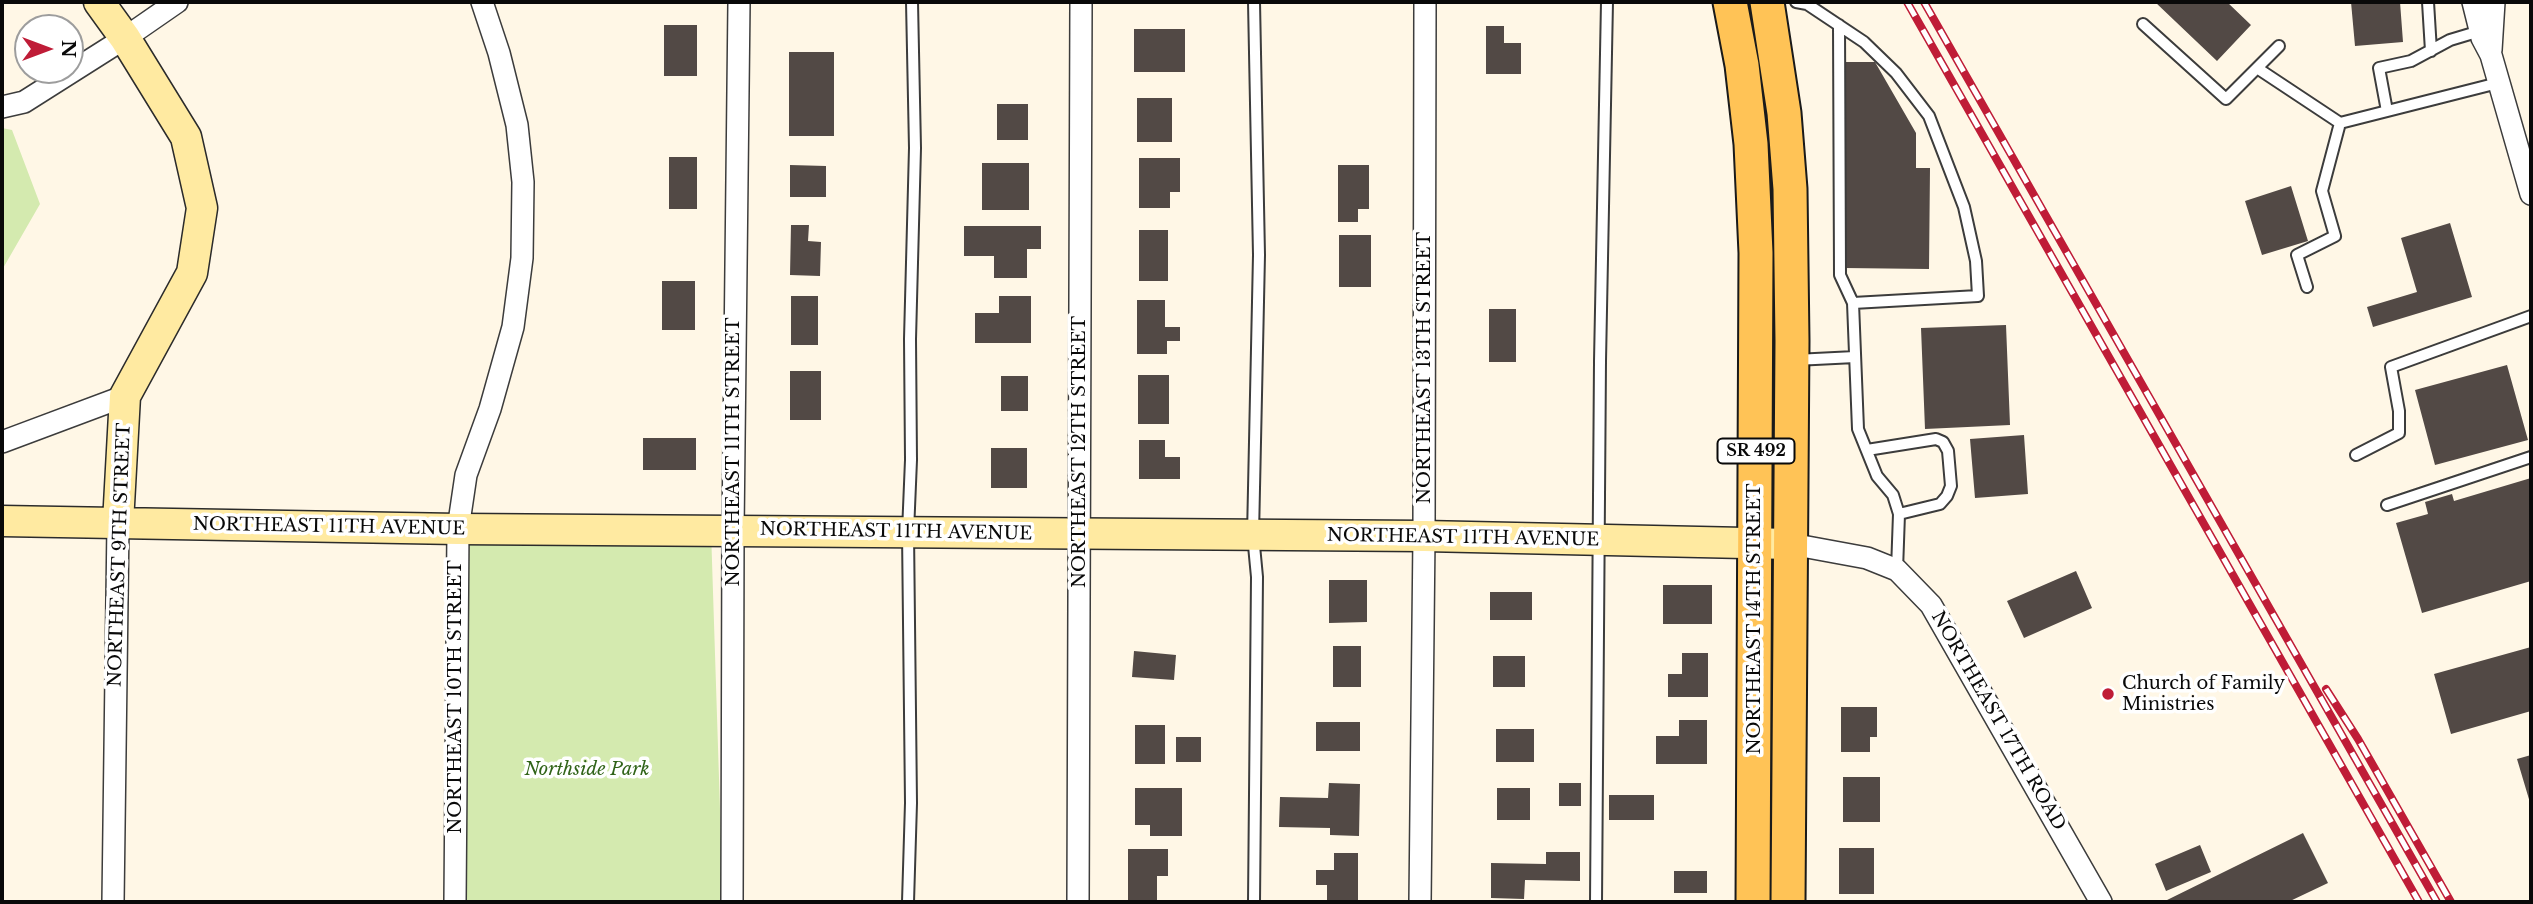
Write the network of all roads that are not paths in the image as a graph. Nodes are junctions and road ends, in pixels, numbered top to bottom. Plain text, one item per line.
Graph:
1 (99, 2) edge
2 (177, 2) edge
3 (482, 2) edge
4 (738, 2) edge
5 (912, 2) edge
6 (1081, 2) edge
7 (1255, 2) edge
8 (1425, 2) edge
9 (1607, 2) edge
10 (1730, 2) edge
11 (1768, 2) edge
12 (1796, 2) edge
13 (2428, 2) edge
14 (2473, 2) edge
15 (2494, 2) edge
16 (2143, 24) dead end
17 (1839, 25) junction
18 (2480, 31) junction
19 (125, 38) junction
20 (2279, 46) dead end
21 (2431, 51) junction
22 (2491, 55) junction
23 (2257, 68) junction
24 (2498, 83) junction
25 (2, 107) edge
26 (2388, 111) junction
27 (2340, 124) junction
28 (2531, 194) edge
29 (2307, 287) dead end
30 (1853, 303) junction
31 (2530, 319) edge
32 (1855, 358) junction
33 (1791, 360) junction
34 (125, 396) junction
35 (2, 442) edge
36 (1867, 450) junction
37 (2356, 455) dead end
38 (2531, 457) edge
39 (2387, 505) dead end
40 (1899, 514) junction
41 (2, 521) edge
42 (118, 523) junction
43 (458, 529) junction
44 (733, 530) junction
45 (908, 532) junction
46 (1079, 534) junction
47 (1253, 535) junction
48 (1424, 536) junction
49 (1600, 540) junction
50 (1755, 543) junction
51 (1791, 544) junction
52 (1897, 570) junction
53 (113, 902) edge
54 (455, 902) edge
55 (732, 902) edge
56 (908, 902) edge
57 (1078, 902) edge
58 (1254, 902) edge
59 (1420, 902) edge
60 (1596, 902) edge
61 (1753, 902) edge
62 (1788, 902) edge
63 (2102, 902) edge

1 - 19 street, NORTHEAST 9TH STREET
2 - 19 street
3 - 43 street, NORTHEAST 10TH STREET
4 - 44 street, NORTHEAST 11TH STREET
5 - 45 lane
6 - 46 street, NORTHEAST 12TH STREET
7 - 47 lane
8 - 48 street, NORTHEAST 13TH STREET
9 - 49 lane
10 - 50 main road, NORTHEAST 14TH STREET / SR 492
11 - 33 main road, NORTHEAST 14TH STREET / SR 492
12 - 17 lane
13 - 21 lane
14 - 18 street
15 - 22 street
16 - 23 lane
17 - 30 lane
17 - 30 lane
18 - 21 lane
18 - 22 street
19 - 25 street
19 - 34 street, NORTHEAST 9TH STREET
20 - 23 lane
21 - 26 lane
22 - 24 street
23 - 27 lane
24 - 26 lane
24 - 28 street
26 - 27 lane
27 - 29 lane
30 - 32 lane
31 - 37 lane
32 - 33 lane
32 - 36 lane
33 - 51 main road, NORTHEAST 14TH STREET / SR 492
34 - 35 street
34 - 42 street, NORTHEAST 9TH STREET
36 - 40 lane
36 - 40 lane
38 - 39 lane
40 - 52 lane
41 - 42 street, NORTHEAST 11TH AVENUE
42 - 43 street, NORTHEAST 11TH AVENUE
42 - 53 street, NORTHEAST 9TH STREET
43 - 44 street, NORTHEAST 11TH AVENUE
43 - 54 street, NORTHEAST 10TH STREET
44 - 45 street, NORTHEAST 11TH AVENUE
44 - 55 street, NORTHEAST 11TH STREET
45 - 46 street, NORTHEAST 11TH AVENUE
45 - 56 lane
46 - 47 street, NORTHEAST 11TH AVENUE
46 - 57 street, NORTHEAST 12TH STREET
47 - 48 street, NORTHEAST 11TH AVENUE
47 - 58 lane
48 - 49 street, NORTHEAST 11TH AVENUE
48 - 59 street, NORTHEAST 13TH STREET
49 - 50 street, NORTHEAST 11TH AVENUE
49 - 60 lane
50 - 51 street, NORTHEAST 11TH AVENUE
50 - 61 main road, NORTHEAST 14TH STREET / SR 492
51 - 52 street, NORTHEAST 17TH ROAD
51 - 62 main road, NORTHEAST 14TH STREET / SR 492
52 - 63 street, NORTHEAST 17TH ROAD

